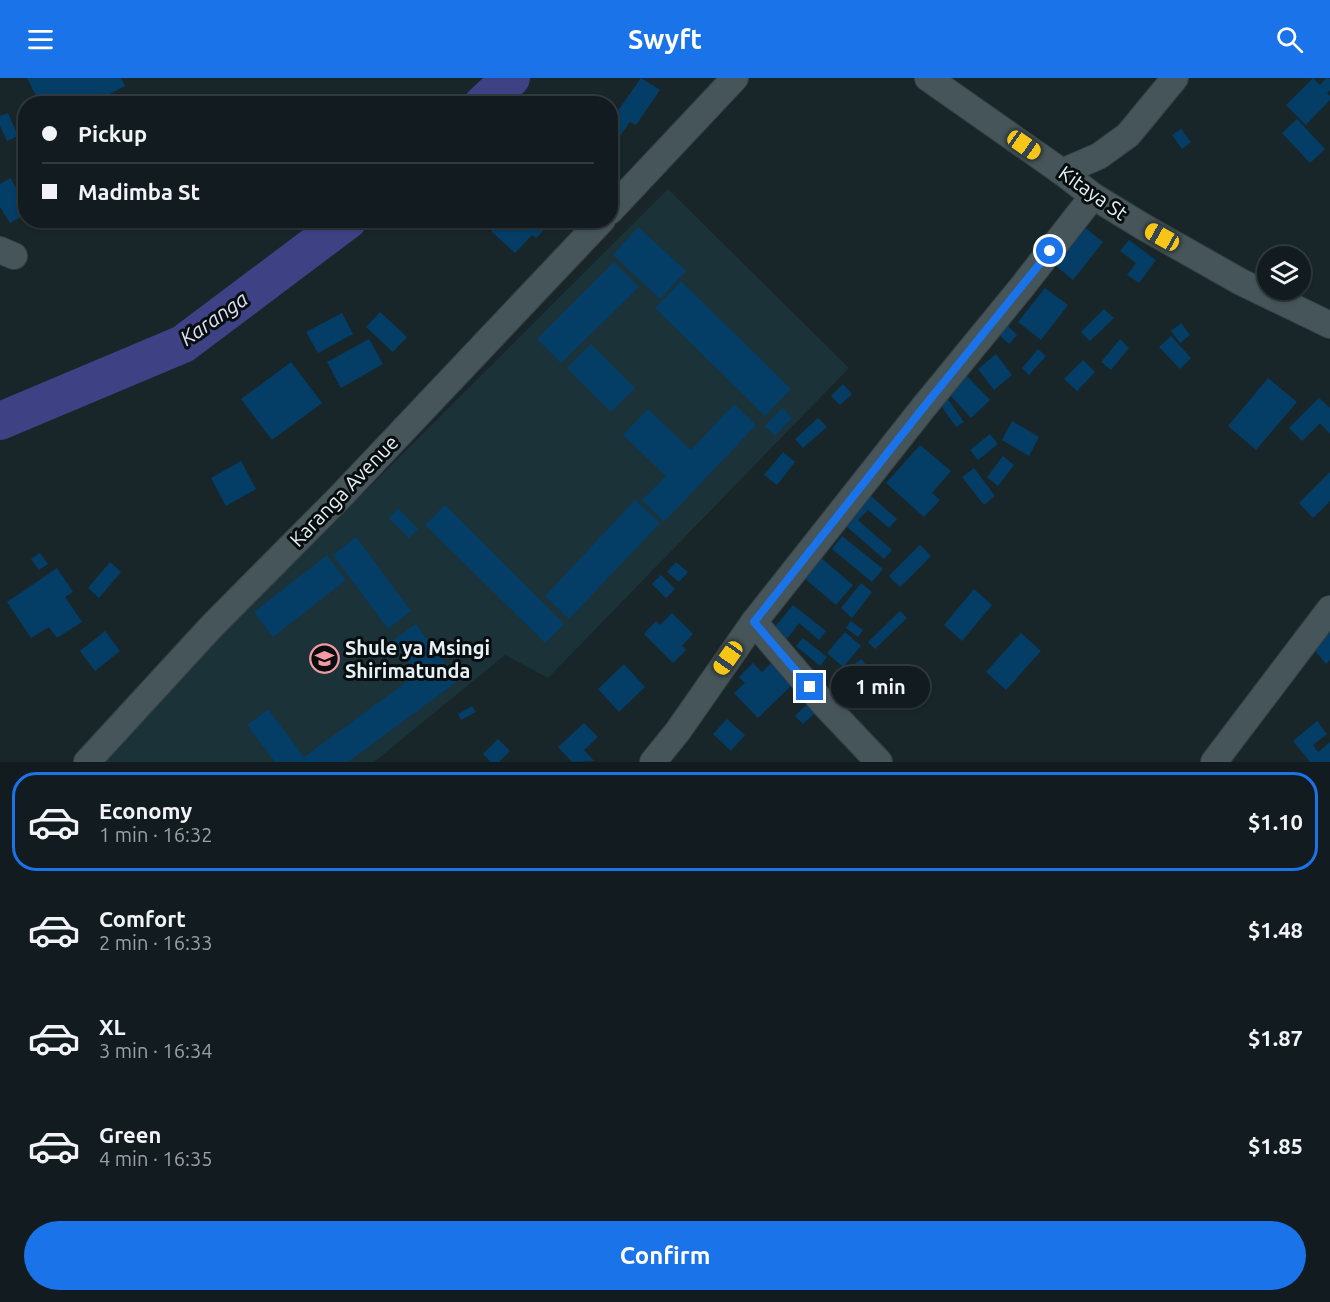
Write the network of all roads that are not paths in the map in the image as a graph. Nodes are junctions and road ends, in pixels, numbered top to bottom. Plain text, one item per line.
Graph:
1 (735, 78) edge
2 (928, 78) edge
3 (1175, 78) edge
4 (1062, 172) junction
5 (1093, 196) junction
6 (618, 202) edge
7 (594, 228) edge
8 (1330, 325) edge
9 (1330, 609) edge
10 (754, 622) junction
11 (87, 762) edge
12 (653, 762) edge
13 (879, 762) edge
14 (1214, 762) edge

1 - 6 street
2 - 4 street, Kitaya St
3 - 4 street
4 - 5 street, Kitaya St
5 - 8 street, Kitaya St
5 - 10 street
7 - 11 street, Karanga Avenue
9 - 14 street
10 - 12 street
10 - 13 street

